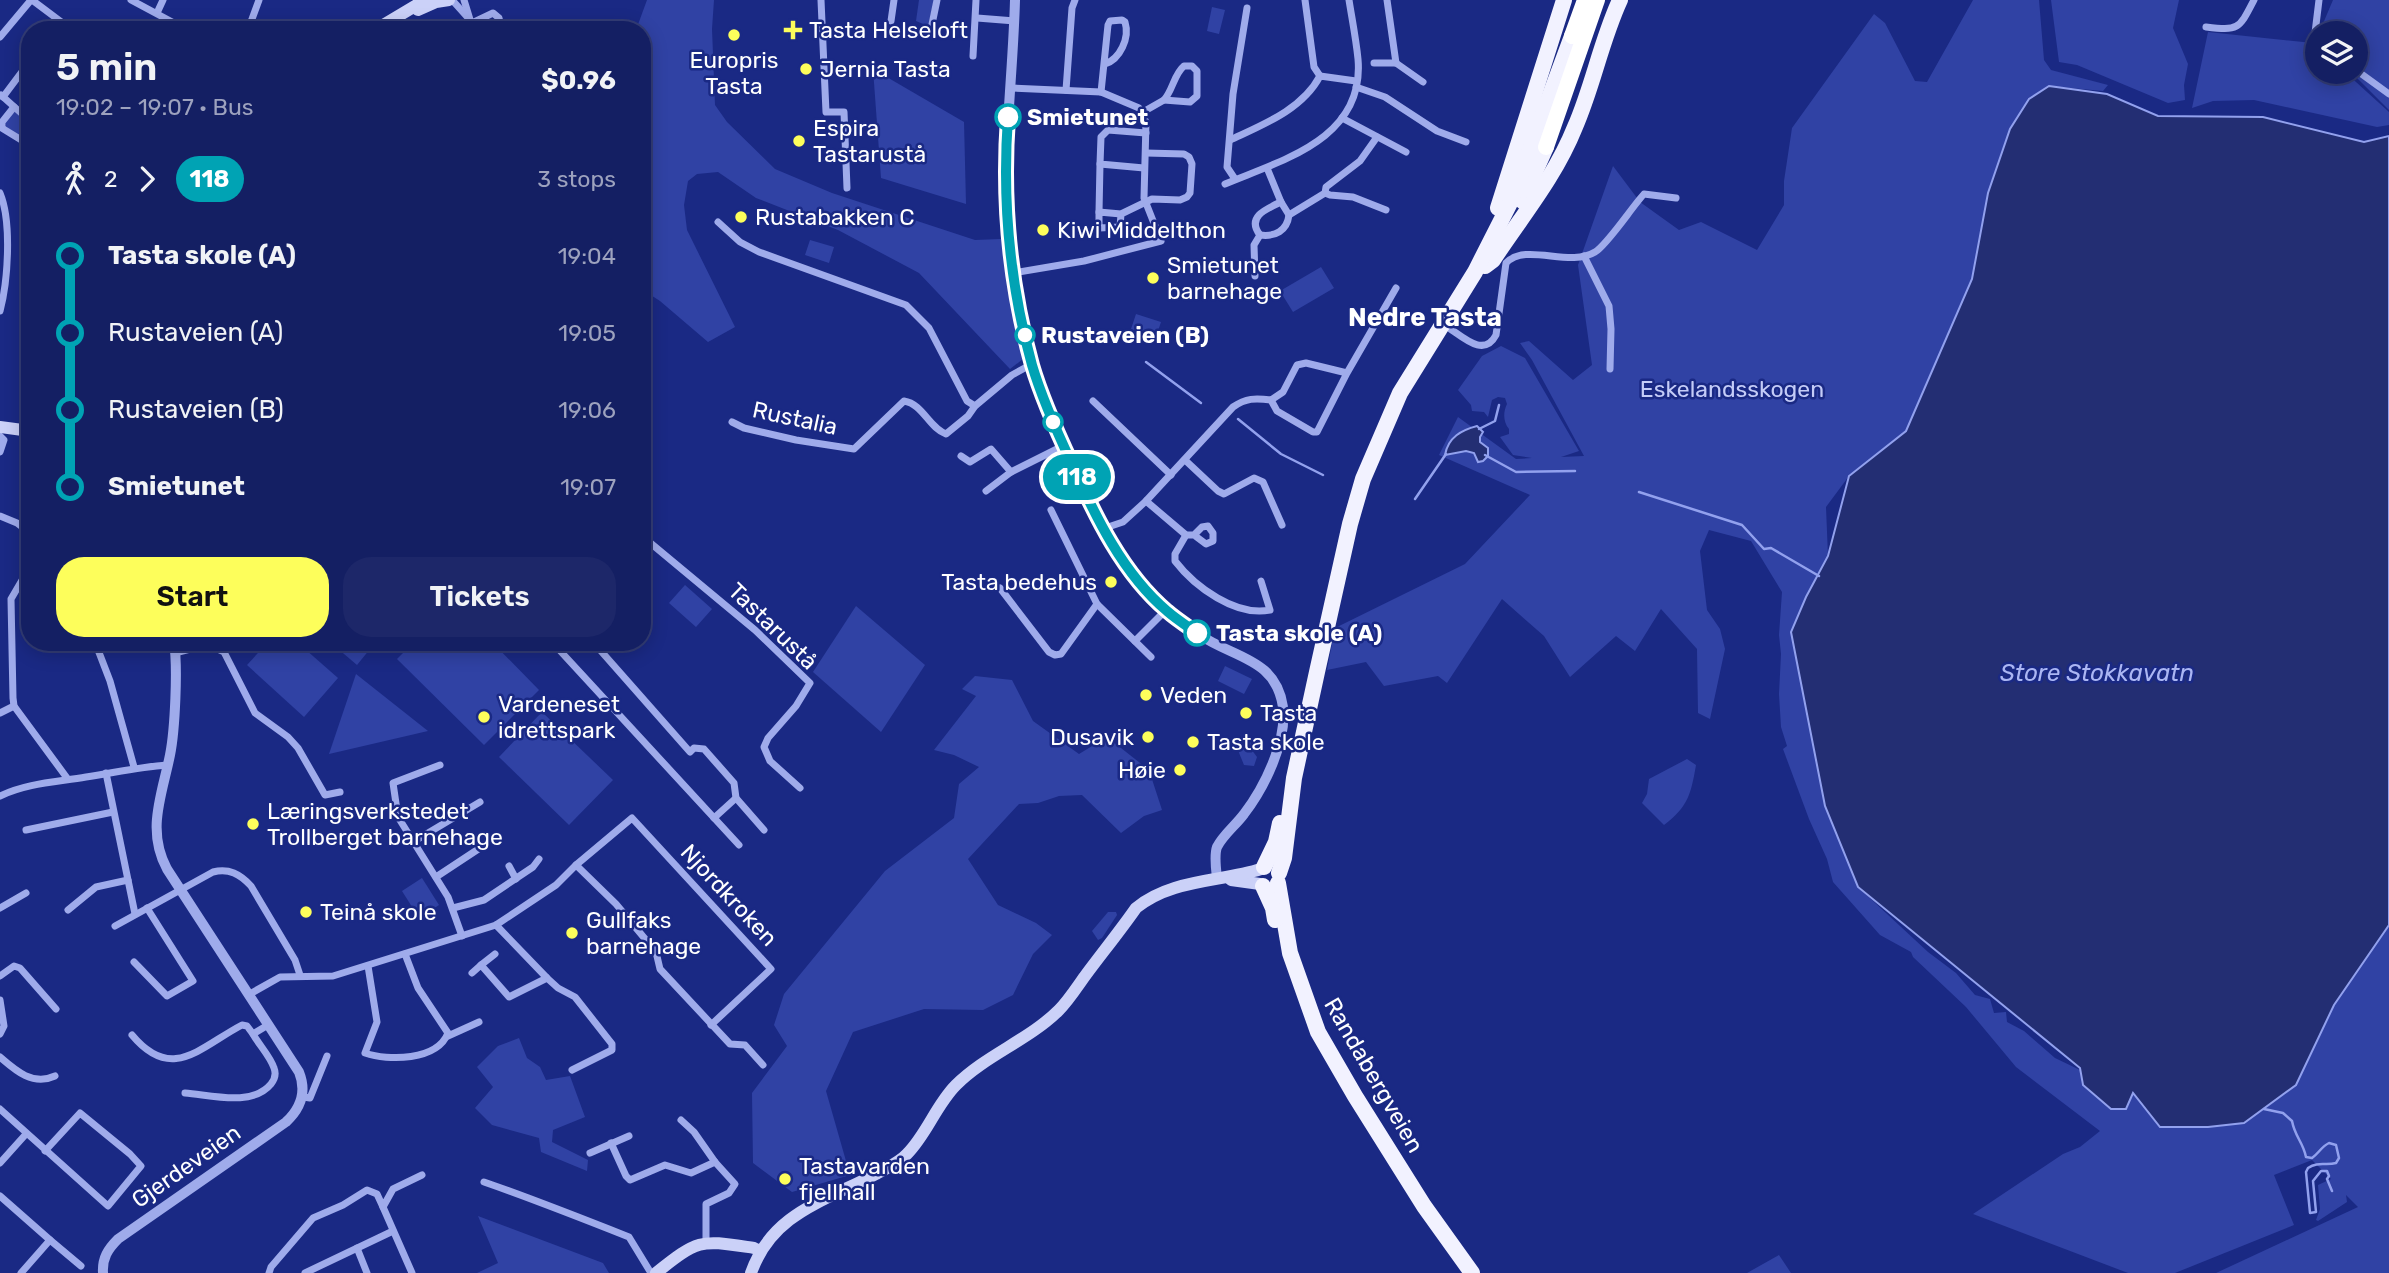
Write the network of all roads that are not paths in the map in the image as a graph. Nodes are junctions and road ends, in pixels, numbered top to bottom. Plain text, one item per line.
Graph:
1 (32, 0) edge
2 (131, 0) edge
3 (163, 0) edge
4 (259, 0) edge
5 (425, 0) edge
6 (452, 0) edge
7 (464, 0) edge
8 (821, 0) edge
9 (894, 0) edge
10 (937, 0) edge
11 (976, 0) edge
12 (1015, 0) edge
13 (1075, 0) edge
14 (1305, 0) edge
15 (1349, 0) edge
16 (1387, 0) edge
17 (1564, 0) edge
18 (1585, 0) edge
19 (1597, 0) edge
20 (1620, 0) edge
21 (2254, 0) edge
22 (2319, 0) edge
23 (1247, 8) dead end
24 (157, 13) junction
25 (404, 14) junction
26 (977, 19) junction
27 (60, 21) edge
28 (171, 21) edge
29 (251, 21) edge
30 (391, 21) edge
31 (468, 21) edge
32 (470, 21) edge
33 (480, 21) edge
34 (500, 21) edge
35 (891, 21) dead end
36 (1015, 21) junction
37 (2316, 21) edge
38 (2206, 27) dead end
39 (931, 29) dead end
40 (0, 37) edge
41 (973, 56) dead end
42 (1374, 63) dead end
43 (1396, 63) junction
44 (1105, 65) junction
45 (21, 72) edge
46 (1320, 76) junction
47 (2368, 79) edge
48 (1423, 82) dead end
49 (1356, 84) junction
50 (1010, 88) junction
51 (1066, 90) junction
52 (1101, 92) junction
53 (2389, 94) edge
54 (1, 96) edge
55 (1164, 100) junction
56 (14, 107) junction
57 (1143, 112) junction
58 (21, 113) edge
59 (1342, 118) junction
60 (1, 127) edge
61 (1146, 133) junction
62 (1377, 137) junction
63 (21, 140) edge
64 (1230, 140) junction
65 (1465, 142) dead end
66 (1406, 152) dead end
67 (1146, 153) junction
68 (1100, 164) junction
69 (1144, 168) junction
70 (1268, 168) junction
71 (1235, 179) junction
72 (1225, 184) dead end
73 (848, 188) dead end
74 (0, 193) edge
75 (1325, 193) junction
76 (1676, 198) dead end
77 (1281, 202) junction
78 (1146, 203) junction
79 (1386, 210) dead end
80 (1099, 212) junction
81 (1121, 214) junction
82 (1289, 215) junction
83 (718, 222) dead end
84 (1260, 235) junction
85 (1584, 256) junction
86 (3, 260) edge
87 (1485, 266) junction
88 (1013, 273) junction
89 (1255, 276) dead end
90 (1470, 279) junction
91 (1396, 288) dead end
92 (0, 311) edge
93 (1449, 328) junction
94 (1032, 364) junction
95 (1610, 369) dead end
96 (1347, 373) junction
97 (1270, 400) junction
98 (1093, 401) dead end
99 (975, 406) junction
100 (1395, 408) junction
101 (732, 422) dead end
102 (0, 427) edge
103 (21, 430) edge
104 (1, 436) edge
105 (1063, 446) junction
106 (0, 452) edge
107 (961, 456) dead end
108 (1185, 460) junction
109 (1011, 472) junction
110 (1171, 475) junction
111 (986, 491) dead end
112 (1146, 501) junction
113 (1051, 510) dead end
114 (0, 516) edge
115 (1282, 525) dead end
116 (21, 526) edge
117 (1105, 528) junction
118 (651, 543) edge
119 (1261, 581) dead end
120 (21, 583) edge
121 (1000, 588) dead end
122 (1097, 604) junction
123 (1166, 610) junction
124 (1135, 641) junction
125 (98, 651) edge
126 (175, 651) edge
127 (222, 651) edge
128 (560, 651) edge
129 (601, 651) edge
130 (1151, 657) dead end
131 (14, 706) junction
132 (0, 713) edge
133 (167, 765) junction
134 (440, 765) dead end
135 (134, 767) junction
136 (106, 774) junction
137 (67, 778) junction
138 (800, 789) dead end
139 (340, 792) dead end
140 (0, 796) edge
141 (736, 798) junction
142 (480, 802) dead end
143 (113, 812) junction
144 (714, 818) junction
145 (26, 830) dead end
146 (764, 830) dead end
147 (414, 842) junction
148 (486, 844) dead end
149 (739, 845) dead end
150 (539, 859) dead end
151 (576, 865) junction
152 (509, 866) dead end
153 (436, 877) junction
154 (1267, 877) junction
155 (1216, 878) junction
156 (516, 879) junction
157 (128, 880) junction
158 (180, 890) junction
159 (26, 893) dead end
160 (0, 908) edge
161 (147, 908) junction
162 (453, 908) junction
163 (68, 910) dead end
164 (135, 914) junction
165 (496, 925) junction
166 (114, 926) dead end
167 (462, 936) junction
168 (405, 954) junction
169 (495, 954) dead end
170 (134, 962) dead end
171 (481, 965) junction
172 (368, 966) junction
173 (472, 973) dead end
174 (300, 975) junction
175 (0, 976) edge
176 (547, 978) junction
177 (248, 995) junction
178 (0, 1000) edge
179 (56, 1009) dead end
180 (479, 1022) dead end
181 (268, 1025) junction
182 (711, 1025) junction
183 (0, 1034) edge
184 (253, 1034) junction
185 (132, 1035) dead end
186 (448, 1036) junction
187 (327, 1056) dead end
188 (0, 1057) edge
189 (763, 1065) dead end
190 (572, 1070) dead end
191 (55, 1076) dead end
192 (185, 1093) dead end
193 (303, 1097) junction
194 (0, 1109) edge
195 (681, 1120) dead end
196 (26, 1134) junction
197 (629, 1136) dead end
198 (611, 1143) junction
199 (45, 1151) junction
200 (590, 1153) dead end
201 (715, 1162) junction
202 (0, 1163) edge
203 (422, 1175) dead end
204 (484, 1182) dead end
205 (0, 1196) edge
206 (383, 1207) junction
207 (393, 1231) junction
208 (50, 1240) junction
209 (706, 1242) junction
210 (357, 1248) junction
211 (755, 1262) edge
212 (81, 1266) dead end
213 (21, 1273) edge
214 (103, 1273) edge
215 (269, 1273) edge
216 (305, 1273) edge
217 (367, 1273) edge
218 (412, 1273) edge
219 (654, 1273) edge
220 (1464, 1273) edge
221 (1472, 1273) edge

1 - 27 street
1 - 40 street
2 - 24 street
3 - 24 street
4 - 29 street
5 - 25 main road
6 - 25 main road
6 - 31 street
7 - 32 street
8 - 73 street
9 - 35 street
10 - 39 street
11 - 26 street
12 - 36 street
13 - 51 street
14 - 46 street
15 - 49 street
16 - 43 street
17 - 90 highway
18 - 90 highway
19 - 87 highway
20 - 87 highway
21 - 38 street
22 - 37 street
23 - 64 street
24 - 28 street
25 - 30 main road
26 - 36 street
26 - 41 street
33 - 34 street
36 - 50 street
42 - 43 street
43 - 48 street
44 - 44 street
44 - 52 street
45 - 54 street
46 - 49 street
46 - 64 street
47 - 53 street
49 - 59 street
49 - 65 street
50 - 51 street
50 - 88 street
51 - 52 street
52 - 57 street
54 - 56 street
55 - 55 street
55 - 57 street
56 - 58 street
56 - 60 street
57 - 61 street
59 - 62 street
59 - 70 street
60 - 63 street
61 - 67 street
61 - 68 street
62 - 66 street
62 - 75 street
64 - 71 street
67 - 69 street
67 - 78 street
68 - 69 street
68 - 80 street
69 - 78 street
70 - 71 street
70 - 77 street
71 - 72 street
74 - 86 street
75 - 79 street
75 - 82 street
76 - 85 street
77 - 82 street
77 - 84 street
78 - 81 street
78 - 88 street
80 - 81 street
80 - 81 street
82 - 84 street
83 - 99 street
84 - 89 street
85 - 93 street
85 - 95 street
86 - 92 street
87 - 93 highway
88 - 94 street
90 - 100 highway
91 - 96 street
93 - 100 highway
94 - 99 street
94 - 105 street
96 - 97 street
96 - 97 street
97 - 108 street
98 - 110 street
99 - 101 street, Rustalia
100 - 154 highway
102 - 103 main road
104 - 106 street
105 - 109 street
105 - 117 street
107 - 109 street
108 - 110 street
108 - 115 street
109 - 111 street
110 - 112 street
112 - 117 street
112 - 119 street
113 - 122 street
114 - 116 street
117 - 123 street
118 - 138 street, Tastarustå
120 - 131 street
121 - 122 street
122 - 124 street
123 - 124 street
123 - 155 street
124 - 130 street
125 - 135 street
126 - 133 street
127 - 139 street
128 - 144 street
129 - 141 street
131 - 132 street
131 - 137 street
133 - 135 street
133 - 158 street
134 - 147 street
135 - 136 street
136 - 137 street
136 - 143 street
137 - 140 street
141 - 144 street
141 - 146 street
142 - 147 street
143 - 145 street
143 - 157 street
144 - 149 street
147 - 153 street
148 - 153 street
150 - 156 street
151 - 165 street
151 - 182 street
151 - 182 street, Njordkroken
152 - 156 street
153 - 162 street
154 - 155 main road
154 - 220 highway, Randabergveien
154 - 221 highway, Randabergveien
155 - 211 main road
156 - 162 street
157 - 163 street
157 - 164 street
158 - 161 street
158 - 174 street
158 - 177 street
159 - 160 street
161 - 164 street
161 - 170 street
162 - 167 street
164 - 166 street
165 - 167 street
165 - 176 street
167 - 168 street
168 - 172 street
168 - 186 street
169 - 171 street
171 - 173 street
171 - 176 street
172 - 174 street
172 - 186 street
174 - 177 street
175 - 179 street
176 - 190 street
177 - 181 street
178 - 183 street
180 - 186 street
181 - 184 street
181 - 193 street
182 - 189 street
184 - 185 street
184 - 192 street
187 - 193 street, Gjerdeveien
188 - 191 street
193 - 214 street, Gjerdeveien
194 - 196 street
195 - 201 street
196 - 199 street
196 - 202 street
197 - 198 street
198 - 200 street
198 - 201 street
199 - 199 street
201 - 209 street
203 - 206 street
204 - 219 street
205 - 208 street
206 - 207 street
206 - 215 street
207 - 210 street
207 - 218 street
208 - 212 street
208 - 213 street
209 - 211 main road
209 - 219 main road
210 - 216 street
210 - 217 street

